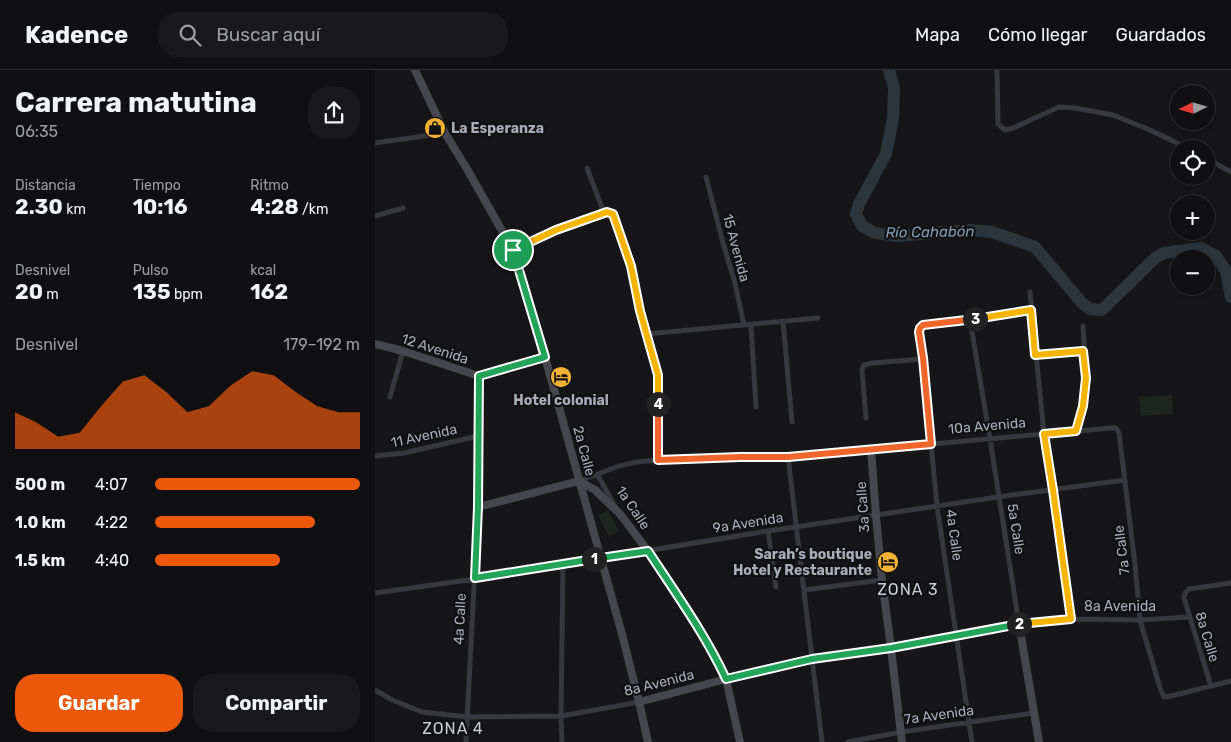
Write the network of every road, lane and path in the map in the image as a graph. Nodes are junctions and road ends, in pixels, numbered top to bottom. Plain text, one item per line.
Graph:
1 (415, 70) edge
2 (997, 70) edge
3 (445, 133) junction
4 (1171, 140) edge
5 (375, 143) edge
6 (1215, 163) edge
7 (587, 168) dead end
8 (1231, 172) edge
9 (707, 177) dead end
10 (403, 208) dead end
11 (604, 213) junction
12 (375, 216) edge
13 (513, 250) junction
14 (1030, 292) dead end
15 (1031, 310) junction
16 (818, 318) dead end
17 (970, 320) junction
18 (783, 321) junction
19 (745, 325) junction
20 (751, 325) junction
21 (1083, 326) dead end
22 (647, 334) junction
23 (375, 344) edge
24 (403, 351) junction
25 (1083, 351) junction
26 (1035, 355) junction
27 (545, 357) junction
28 (923, 358) junction
29 (479, 376) junction
30 (391, 397) dead end
31 (756, 408) dead end
32 (867, 418) dead end
33 (792, 422) dead end
34 (1116, 428) joint
35 (1076, 431) junction
36 (1044, 434) junction
37 (478, 436) junction
38 (990, 439) junction
39 (931, 444) junction
40 (871, 450) junction
41 (375, 456) edge
42 (788, 457) junction
43 (658, 460) junction
44 (597, 474) junction
45 (579, 480) junction
46 (1125, 480) junction
47 (1053, 490) junction
48 (998, 497) junction
49 (937, 506) junction
50 (478, 507) junction
51 (620, 514) junction
52 (875, 516) junction
53 (796, 527) junction
54 (767, 531) junction
55 (648, 551) junction
56 (601, 557) junction
57 (563, 564) junction
58 (475, 578) junction
59 (882, 580) junction
60 (1231, 583) edge
61 (776, 587) dead end
62 (804, 590) junction
63 (375, 593) edge
64 (1189, 616) junction
65 (1071, 619) junction
66 (1140, 620) junction
67 (1019, 624) junction
68 (957, 636) junction
69 (891, 648) junction
70 (812, 659) junction
71 (726, 679) junction
72 (1231, 681) edge
73 (1211, 686) junction
74 (375, 690) edge
75 (639, 702) junction
76 (1034, 712) junction
77 (561, 716) junction
78 (468, 717) junction
79 (969, 722) junction
80 (901, 732) junction
81 (466, 742) edge
82 (562, 742) edge
83 (648, 742) edge
84 (740, 742) edge
85 (822, 742) edge
86 (848, 742) edge
87 (902, 742) edge
88 (972, 742) edge
89 (1039, 742) edge

1 - 3 main road, 2a Calle
2 - 4 street
3 - 5 street
3 - 13 main road, 2a Calle
6 - 8 street
7 - 11 street
9 - 19 street, 15 Avenida
10 - 12 street
11 - 13 street
11 - 22 street
13 - 27 main road, 2a Calle
14 - 15 street
15 - 17 street
15 - 26 street
16 - 18 street
17 - 28 street, 4a Calle
17 - 38 street, 5a Calle
18 - 20 street
18 - 33 street
19 - 20 street
19 - 22 street
20 - 31 street
21 - 25 street
22 - 43 street
23 - 24 main road, 12 Avenida
24 - 29 main road, 12 Avenida
24 - 30 street
25 - 26 street
25 - 35 street
26 - 36 street
27 - 29 street, 12 Avenida
27 - 45 main road, 2a Calle
28 - 32 street
28 - 39 street, 4a Calle
29 - 37 main road, 4a Calle
34 - 35 street, 10a Avenida
34 - 46 street, 7a Calle
35 - 36 street, 10a Avenida
36 - 38 street, 10a Avenida
36 - 47 street
37 - 41 street, 11 Avenida
37 - 50 main road, 4a Calle
38 - 39 street, 10a Avenida
38 - 48 street, 5a Calle
39 - 40 street, 10a Avenida
39 - 49 street, 4a Calle
40 - 42 street, 10a Avenida
40 - 52 main road, 3a Calle
42 - 43 street, 10a Avenida
42 - 53 street
43 - 44 street, 10a Avenida
44 - 45 street, 10a Avenida
44 - 51 street, 1a Calle
45 - 50 main road, 10a Avenida
45 - 51 main road
45 - 56 main road, 2a Calle
46 - 47 street, 9a Avenida
46 - 66 street, 7a Calle
47 - 48 street, 9a Avenida
47 - 65 street
48 - 49 street, 9a Avenida
48 - 67 street, 5a Calle
49 - 52 street, 9a Avenida
49 - 68 street, 4a Calle
50 - 58 street, 4a Calle
51 - 55 main road, 1a Calle
52 - 53 street, 9a Avenida
52 - 59 main road, 3a Calle
53 - 54 street, 9a Avenida
53 - 62 street
54 - 55 street, 9a Avenida
54 - 61 street
55 - 56 street, 9a Avenida
55 - 71 main road, 1a Calle
56 - 57 street, 9a Avenida
56 - 75 main road, 2a Calle
57 - 58 street, 9a Avenida
57 - 77 street
58 - 63 street, 9a Avenida
58 - 78 street, 4a Calle
59 - 62 street
59 - 69 main road, 3a Calle
60 - 64 street, 8a Calle
62 - 70 street
64 - 66 street, 8a Avenida
64 - 73 street, 8a Calle
65 - 66 street, 8a Avenida
65 - 67 street, 8a Avenida
66 - 73 street, 7a Calle
67 - 68 main road, 8a Avenida
67 - 76 main road, 5a Calle
68 - 69 main road, 8a Avenida
68 - 79 street, 4a Calle
69 - 70 main road, 8a Avenida
69 - 80 main road, 3a Calle
70 - 71 main road, 8a Avenida
70 - 85 street
71 - 75 main road, 8a Avenida
71 - 84 main road, 1a Calle
72 - 73 street
74 - 78 street, 8a Avenida
75 - 77 street, 8a Avenida
75 - 83 main road, 2a Calle
76 - 79 street, 7a Avenida
76 - 89 main road, 5a Calle
77 - 78 street, 8a Avenida
77 - 82 street
78 - 81 street, 4a Calle
79 - 80 street, 7a Avenida
79 - 88 street, 4a Calle
80 - 86 street, 7a Avenida
80 - 87 main road, 3a Calle

